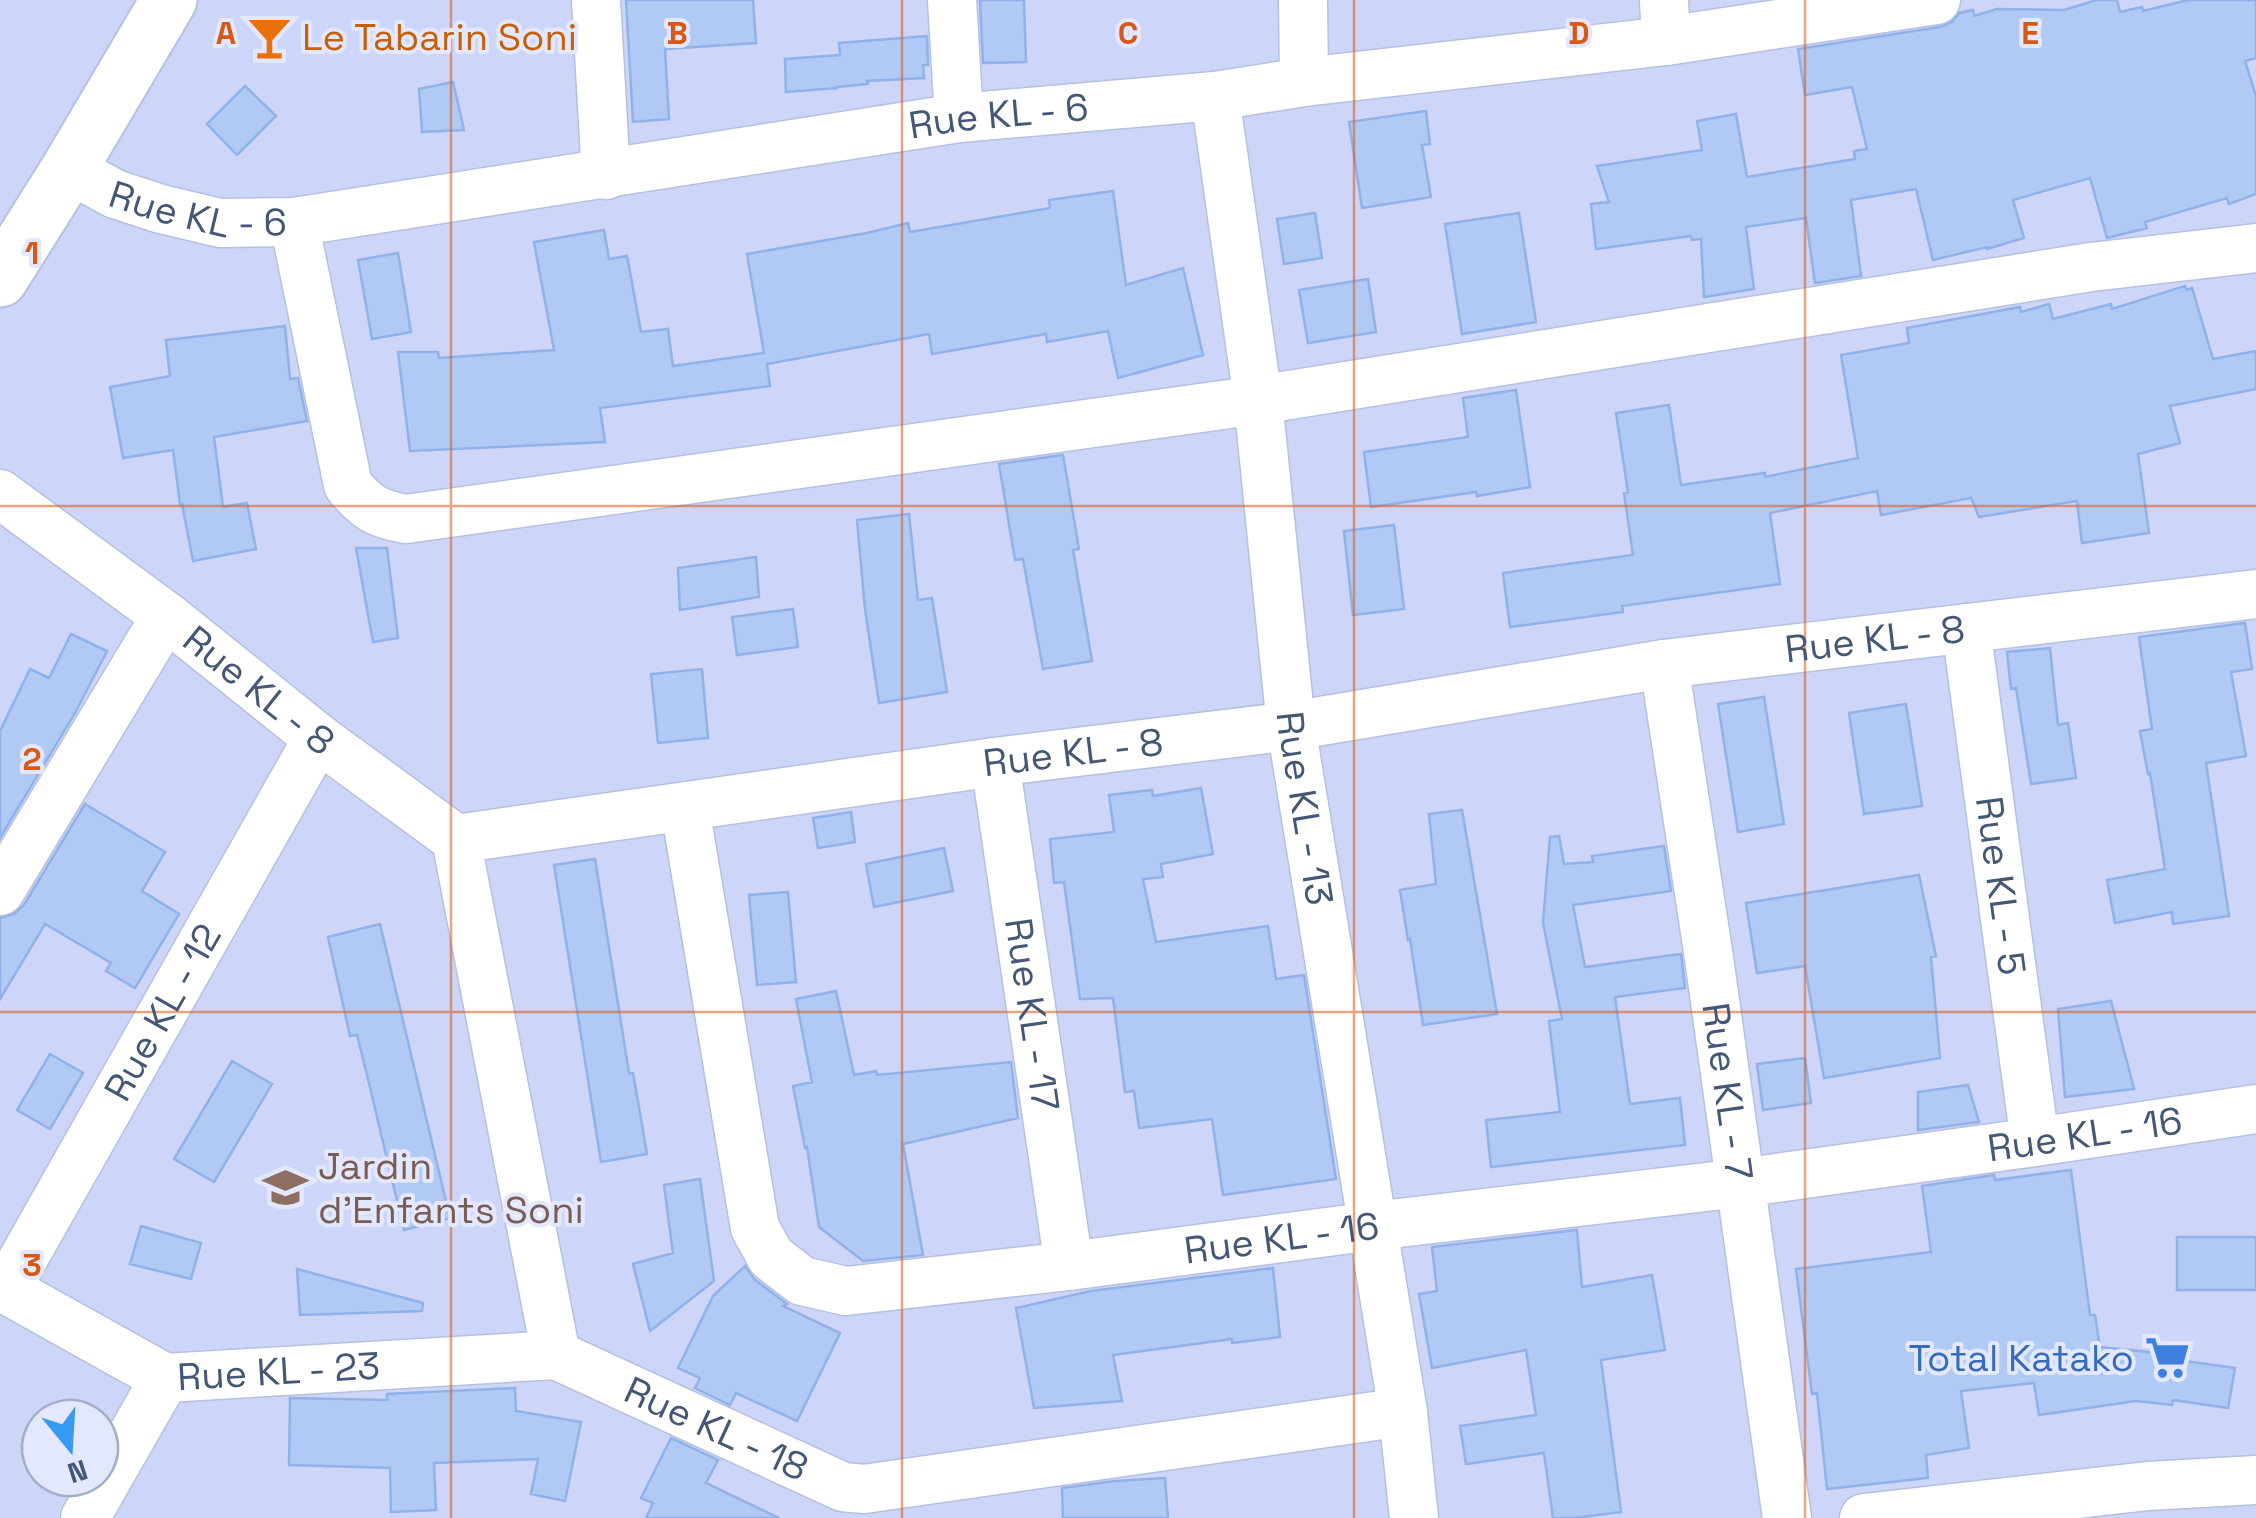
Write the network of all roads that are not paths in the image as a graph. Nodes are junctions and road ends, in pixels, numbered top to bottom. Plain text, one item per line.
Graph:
1 (169, 0) edge
2 (596, 0) edge
3 (952, 0) edge
4 (1302, 0) edge
5 (1936, 0) edge
6 (1665, 20) edge
7 (1304, 82) junction
8 (1214, 96) junction
9 (959, 118) junction
10 (69, 169) junction
11 (606, 175) junction
12 (294, 222) junction
13 (2256, 248) edge
14 (0, 279) edge
15 (1258, 400) junction
16 (0, 494) edge
17 (2256, 594) edge
18 (166, 616) junction
19 (1966, 628) junction
20 (1664, 664) junction
21 (1292, 726) junction
22 (318, 738) junction
23 (995, 762) junction
24 (685, 808) junction
25 (456, 839) junction
26 (0, 892) edge
27 (2256, 1108) edge
28 (2034, 1142) junction
29 (1740, 1183) junction
30 (1373, 1226) junction
31 (1069, 1266) junction
32 (3, 1288) edge
33 (556, 1355) junction
34 (164, 1378) junction
35 (1403, 1412) junction
36 (2256, 1480) edge
37 (969, 1497) edge
38 (85, 1518) edge
39 (1414, 1518) edge
40 (1787, 1518) edge
41 (1864, 1518) edge

1 - 10 street
2 - 11 street
3 - 9 street
4 - 7 street
5 - 6 street, Rue KL - 6
6 - 7 street, Rue KL - 6
7 - 8 street, Rue KL - 6
8 - 9 street, Rue KL - 6
8 - 15 street, Rue KL - 13
9 - 11 street, Rue KL - 6
10 - 12 street, Rue KL - 6
10 - 14 street
11 - 12 street, Rue KL - 6
12 - 15 street
13 - 15 street
15 - 21 street, Rue KL - 13
16 - 18 street, Rue KL - 8
17 - 19 street, Rue KL - 8
18 - 22 street, Rue KL - 8
18 - 26 street
19 - 20 street, Rue KL - 8
19 - 28 street, Rue KL - 5
20 - 21 street, Rue KL - 8
20 - 29 street, Rue KL - 7
21 - 23 street, Rue KL - 8
21 - 30 street, Rue KL - 13
22 - 25 street, Rue KL - 8
22 - 32 street, Rue KL - 12
23 - 24 street, Rue KL - 8
23 - 31 street, Rue KL - 17
24 - 25 street, Rue KL - 8
24 - 31 street, Rue KL - 16
25 - 33 street
27 - 28 street, Rue KL - 16
28 - 29 street, Rue KL - 16
29 - 30 street, Rue KL - 16
29 - 40 street, Rue KL - 7
30 - 31 street, Rue KL - 16
30 - 35 street, Rue KL - 13
32 - 34 street
33 - 34 street, Rue KL - 23
33 - 37 street, Rue KL - 18
34 - 38 street, Rue KL - 23
35 - 37 street, Rue KL - 18
35 - 39 street, Rue KL - 13
36 - 41 street

